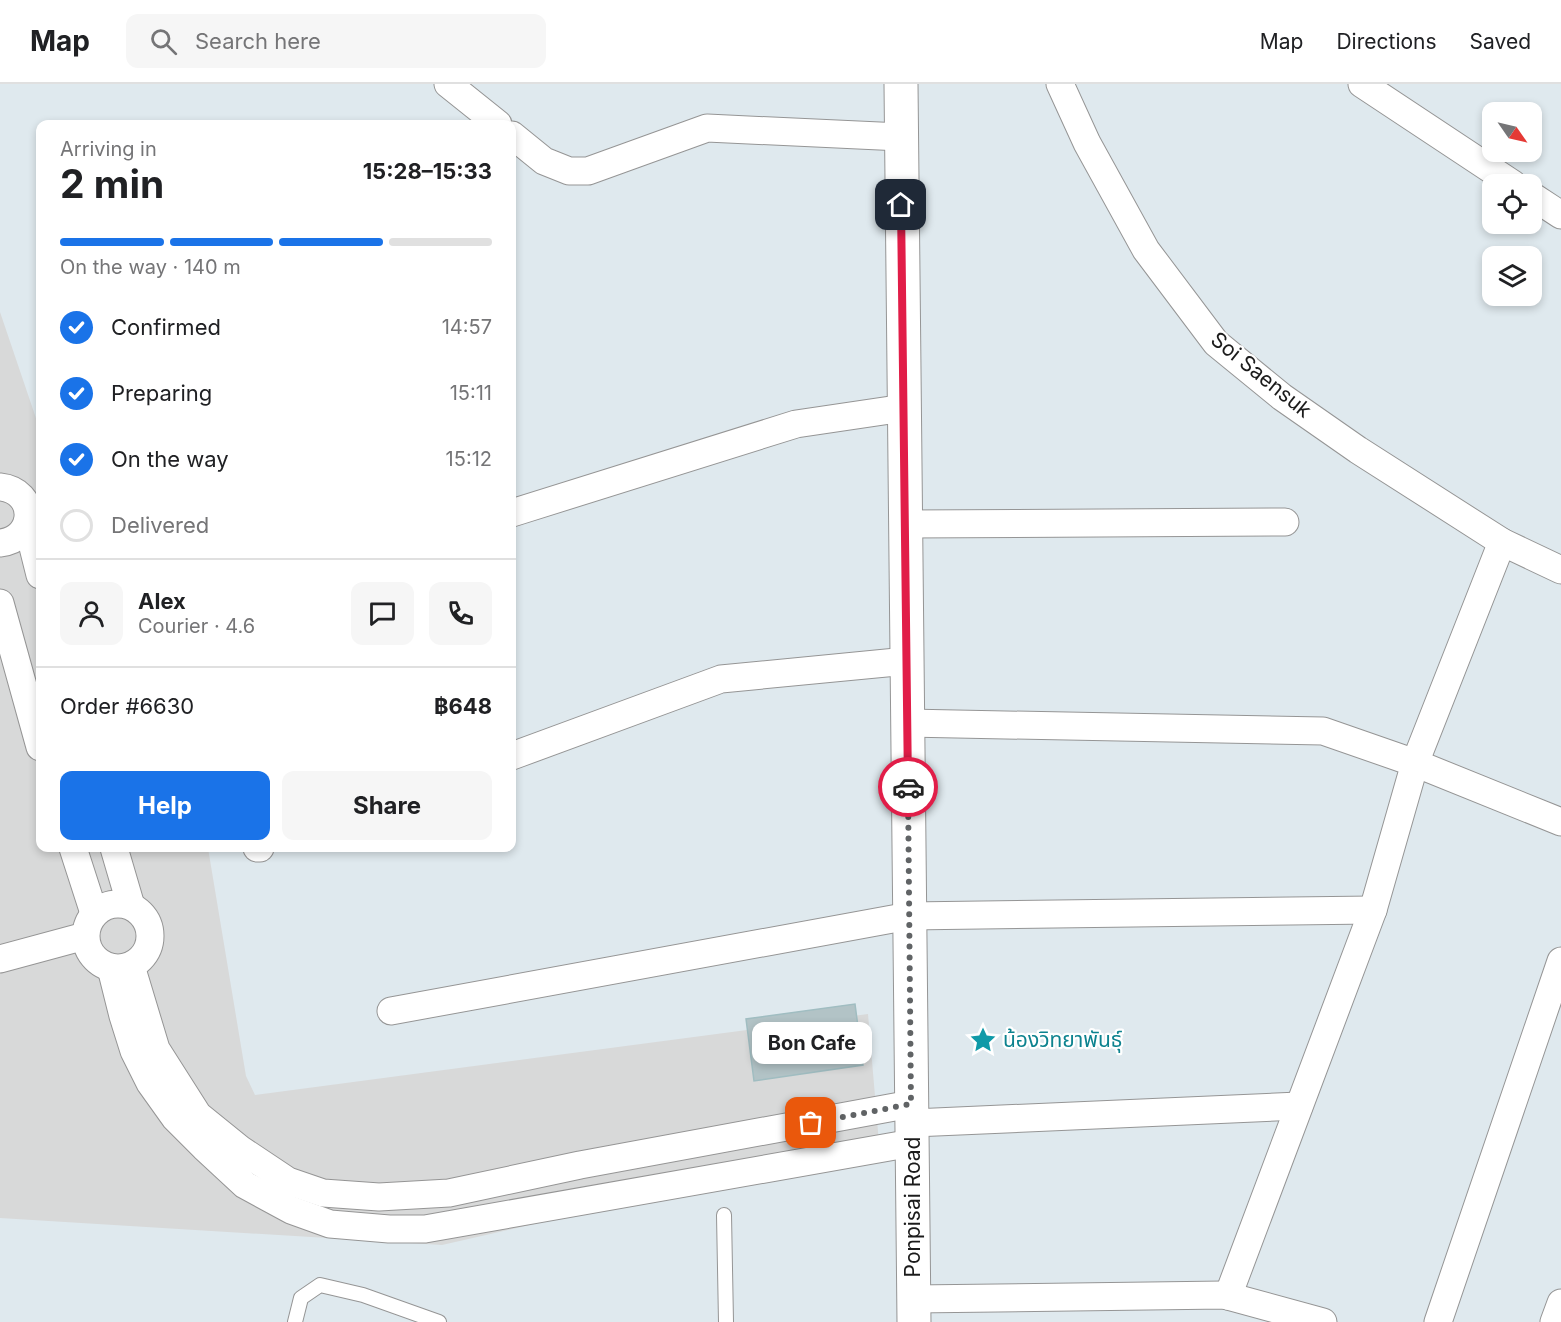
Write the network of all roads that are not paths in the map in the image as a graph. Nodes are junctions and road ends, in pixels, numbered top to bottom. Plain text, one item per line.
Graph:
1 (448, 84) edge
2 (901, 84) edge
3 (1060, 84) edge
4 (1362, 84) edge
5 (493, 120) edge
6 (901, 137) junction
7 (516, 138) edge
8 (1498, 174) edge
9 (1542, 203) edge
10 (1561, 215) edge
11 (904, 408) junction
12 (0, 487) edge
13 (516, 512) edge
14 (1285, 522) dead end
15 (27, 523) junction
16 (905, 524) junction
17 (1503, 542) junction
18 (0, 543) edge
19 (36, 559) edge
20 (1561, 570) edge
21 (0, 603) edge
22 (906, 661) junction
23 (907, 723) junction
24 (36, 726) edge
25 (516, 755) edge
26 (1415, 763) junction
27 (1561, 822) edge
28 (74, 852) edge
29 (115, 852) edge
30 (131, 906) junction
31 (1373, 910) junction
32 (909, 916) junction
33 (90, 925) junction
34 (0, 959) edge
35 (1561, 961) edge
36 (121, 967) junction
37 (391, 1011) dead end
38 (1299, 1106) junction
39 (912, 1123) junction
40 (732, 1137) junction
41 (738, 1174) junction
42 (724, 1215) dead end
43 (1228, 1296) junction
44 (1561, 1303) edge
45 (914, 1310) edge
46 (296, 1322) edge
47 (439, 1322) edge
48 (726, 1322) edge
49 (1323, 1322) edge
50 (1438, 1322) edge
51 (1554, 1322) edge

1 - 5 street
2 - 6 street, Ponpisai Road
3 - 17 street, Soi Saensuk
4 - 8 street
6 - 7 street
6 - 11 street, Ponpisai Road
9 - 10 street
11 - 13 street
11 - 16 street, Ponpisai Road
12 - 15 street
14 - 16 street
15 - 18 street
15 - 19 street
16 - 22 street, Ponpisai Road
17 - 20 street, Soi Saensuk
17 - 26 street
21 - 24 street
22 - 23 street, Ponpisai Road
22 - 25 street
23 - 26 street
23 - 32 street, Ponpisai Road
26 - 27 street
26 - 31 street
28 - 33 street
29 - 30 street
30 - 33 street
30 - 36 street
31 - 32 street
31 - 38 street
32 - 37 street
32 - 39 street, Ponpisai Road
33 - 34 street
33 - 36 street
35 - 50 street
36 - 40 street
36 - 41 street
38 - 39 street
38 - 43 street
39 - 40 street
39 - 41 street
39 - 45 street, Ponpisai Road
40 - 41 street
42 - 48 lane
43 - 45 street
43 - 49 street
44 - 51 street
46 - 47 lane

